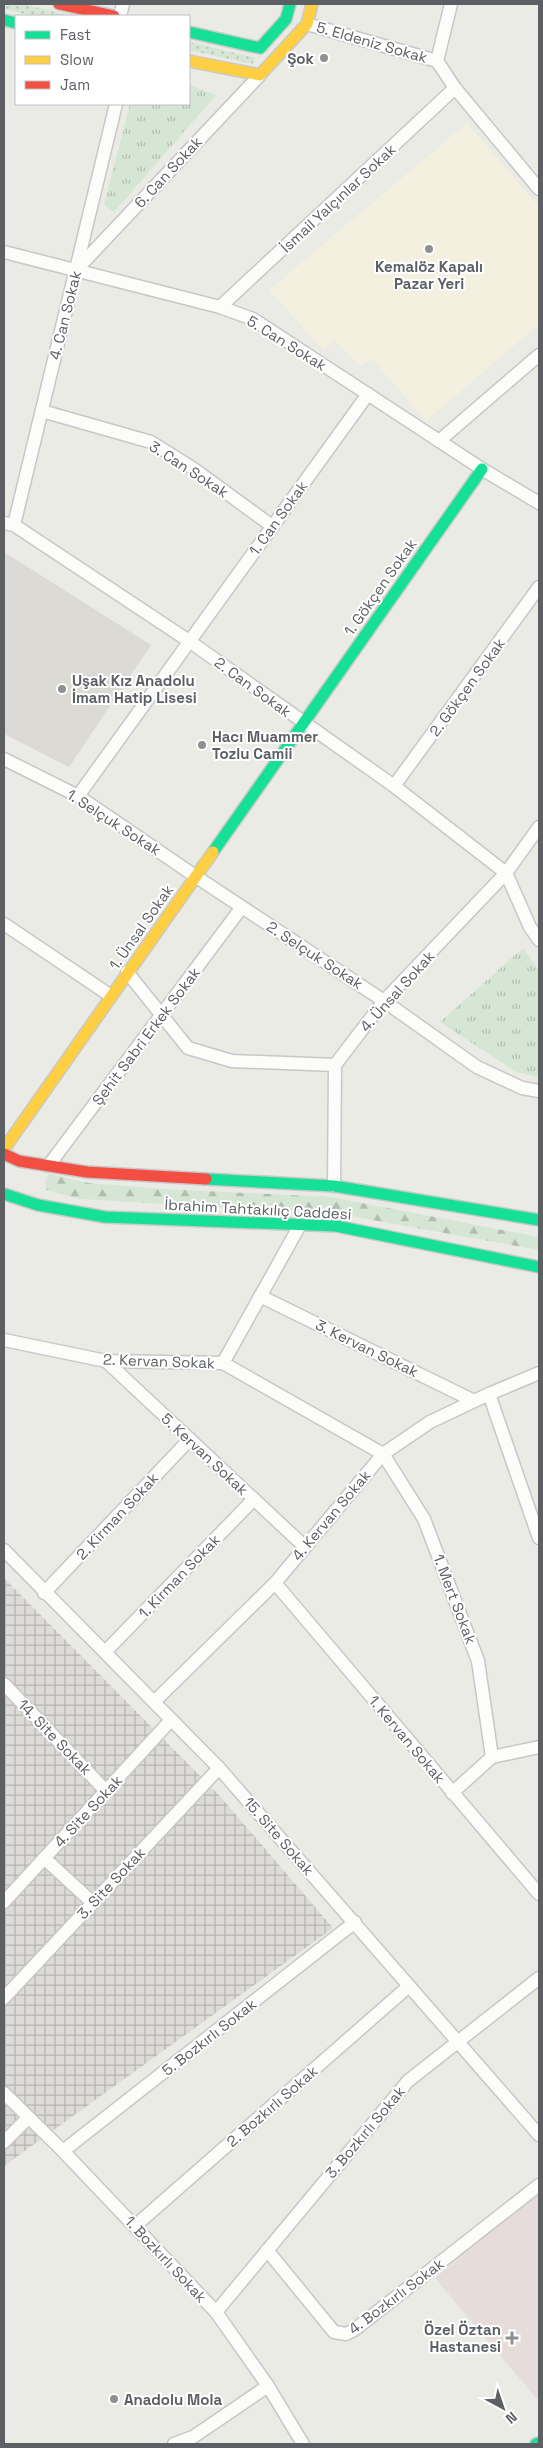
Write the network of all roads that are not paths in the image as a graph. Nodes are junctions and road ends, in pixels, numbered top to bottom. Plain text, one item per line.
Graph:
1 (59, 4) edge
2 (290, 4) edge
3 (312, 4) edge
4 (451, 4) edge
5 (109, 15) edge
6 (286, 19) junction
7 (307, 24) junction
8 (190, 32) edge
9 (260, 48) junction
10 (190, 61) edge
11 (437, 61) junction
12 (260, 75) junction
13 (455, 88) junction
14 (116, 105) edge
15 (539, 189) edge
16 (4, 252) edge
17 (76, 270) junction
18 (220, 307) junction
19 (539, 355) edge
20 (368, 394) junction
21 (42, 411) junction
22 (439, 441) junction
23 (482, 469) junction
24 (539, 503) edge
25 (9, 524) edge
26 (272, 526) junction
27 (539, 587) edge
28 (189, 641) junction
29 (303, 722) junction
30 (4, 759) edge
31 (394, 786) junction
32 (78, 796) junction
33 (539, 827) edge
34 (506, 873) junction
35 (195, 876) junction
36 (242, 907) junction
37 (4, 924) edge
38 (535, 925) edge
39 (539, 940) edge
40 (127, 972) junction
41 (111, 996) junction
42 (384, 1001) junction
43 (161, 1016) junction
44 (335, 1065) junction
45 (539, 1091) edge
46 (4, 1149) edge
47 (4, 1154) edge
48 (49, 1165) junction
49 (334, 1186) junction
50 (4, 1194) edge
51 (539, 1220) edge
52 (300, 1225) junction
53 (539, 1267) edge
54 (260, 1296) junction
55 (4, 1340) edge
56 (106, 1361) junction
57 (223, 1363) junction
58 (539, 1373) edge
59 (489, 1394) junction
60 (474, 1401) junction
61 (190, 1439) junction
62 (383, 1454) junction
63 (254, 1500) junction
64 (539, 1538) edge
65 (304, 1546) junction
66 (4, 1550) edge
67 (275, 1582) junction
68 (44, 1593) junction
69 (105, 1652) junction
70 (4, 1684) edge
71 (154, 1702) junction
72 (171, 1720) junction
73 (539, 1747) edge
74 (492, 1757) junction
75 (219, 1768) junction
76 (106, 1791) junction
77 (452, 1793) junction
78 (44, 1858) junction
79 (539, 1894) edge
80 (4, 1902) edge
81 (93, 1903) junction
82 (355, 1922) junction
83 (539, 1978) edge
84 (409, 1986) junction
85 (4, 1998) edge
86 (457, 2042) junction
87 (4, 2094) edge
88 (28, 2118) junction
89 (539, 2136) edge
90 (4, 2142) edge
91 (64, 2151) junction
92 (539, 2185) edge
93 (135, 2226) junction
94 (267, 2250) junction
95 (216, 2312) junction
96 (268, 2386) junction
97 (539, 2443) edge
98 (174, 2444) edge
99 (303, 2444) edge
100 (536, 2444) edge

1 - 5 main road
2 - 6 main road
3 - 7 main road
4 - 11 street
6 - 7 main road
6 - 9 main road
7 - 11 street, 5. Eldeniz Sokak
7 - 12 main road
8 - 9 main road
9 - 12 main road
10 - 12 main road
11 - 13 street
12 - 17 street, 6. Can Sokak
13 - 15 street
13 - 18 street, İsmail Yalçınlar Sokak
14 - 17 street, 4. Can Sokak
16 - 17 street, 5. Can Sokak
17 - 18 street, 5. Can Sokak
17 - 21 street, 4. Can Sokak
18 - 20 street, 5. Can Sokak
19 - 22 street
20 - 22 street, 5. Can Sokak
20 - 26 street, 1. Can Sokak
21 - 25 street, 4. Can Sokak
21 - 26 street, 3. Can Sokak
22 - 23 street, 5. Can Sokak
23 - 24 street, 5. Can Sokak
23 - 29 main road, 1. Gökçen Sokak
25 - 28 street, 2. Can Sokak
26 - 28 street, 1. Can Sokak
27 - 31 street, 2. Gökçen Sokak
28 - 29 street, 2. Can Sokak
28 - 32 street
29 - 31 street, 2. Can Sokak
29 - 35 main road, 1. Ünsal Sokak
30 - 32 street, 1. Selçuk Sokak
31 - 34 street, 2. Can Sokak
32 - 35 street, 1. Selçuk Sokak
33 - 34 street, 4. Ünsal Sokak
34 - 38 street, 2. Can Sokak
34 - 42 street, 4. Ünsal Sokak
35 - 36 street, 2. Selçuk Sokak
35 - 40 main road, 1. Ünsal Sokak
36 - 42 street, 2. Selçuk Sokak
36 - 43 street, Şehit Sabri Erkek Sokak
37 - 41 street
38 - 39 street, 2. Can Sokak
40 - 41 main road, 1. Ünsal Sokak
40 - 43 street
41 - 46 main road, 1. Ünsal Sokak
42 - 44 street, 4. Ünsal Sokak
42 - 45 street, 2. Selçuk Sokak
43 - 44 street
43 - 48 street, Şehit Sabri Erkek Sokak
44 - 49 street
47 - 48 main road, İbrahim Tahtakılıç Caddesi
48 - 49 main road, İbrahim Tahtakılıç Caddesi
49 - 51 main road, İbrahim Tahtakılıç Caddesi
50 - 52 main road, İbrahim Tahtakılıç Caddesi
52 - 53 main road, İbrahim Tahtakılıç Caddesi
52 - 54 street
54 - 57 street
54 - 60 street, 3. Kervan Sokak
55 - 56 street, 2. Kervan Sokak
56 - 57 street, 2. Kervan Sokak
56 - 61 street, 5. Kervan Sokak
57 - 62 street, 2. Kervan Sokak
58 - 59 street, 4. Kervan Sokak
59 - 60 street, 4. Kervan Sokak
59 - 64 street
60 - 62 street, 4. Kervan Sokak
61 - 63 street, 5. Kervan Sokak
61 - 68 street, 2. Kirman Sokak
62 - 65 street, 4. Kervan Sokak
62 - 74 street, 1. Mert Sokak
63 - 65 street, 5. Kervan Sokak
63 - 69 street, 1. Kirman Sokak
65 - 67 street, 4. Kervan Sokak
66 - 68 street, 15. Site Sokak
67 - 71 street, 4. Kervan Sokak
67 - 77 street, 1. Kervan Sokak
68 - 69 street, 15. Site Sokak
69 - 71 street, 15. Site Sokak
70 - 76 street, 14. Site Sokak
71 - 72 street, 15. Site Sokak
72 - 75 street, 15. Site Sokak
72 - 76 street, 4. Site Sokak
73 - 74 street
74 - 77 street
75 - 81 street, 3. Site Sokak
75 - 82 street, 15. Site Sokak
76 - 78 street, 4. Site Sokak
77 - 79 street, 1. Kervan Sokak
78 - 80 street, 4. Site Sokak
78 - 81 street
81 - 85 street, 3. Site Sokak
82 - 84 street, 15. Site Sokak
82 - 91 street, 5. Bozkırlı Sokak
83 - 86 street, 3. Bozkırlı Sokak
84 - 86 street, 15. Site Sokak
84 - 93 street, 2. Bozkırlı Sokak
86 - 89 street, 15. Site Sokak
86 - 94 street, 3. Bozkırlı Sokak
87 - 88 street, 1. Bozkırlı Sokak
88 - 90 street
88 - 91 street, 1. Bozkırlı Sokak
91 - 93 street, 1. Bozkırlı Sokak
92 - 94 street, 4. Bozkırlı Sokak
93 - 95 street, 1. Bozkırlı Sokak
94 - 95 street, 3. Bozkırlı Sokak
95 - 96 street, 1. Bozkırlı Sokak
96 - 98 street
96 - 99 street, 1. Bozkırlı Sokak
97 - 100 main road

